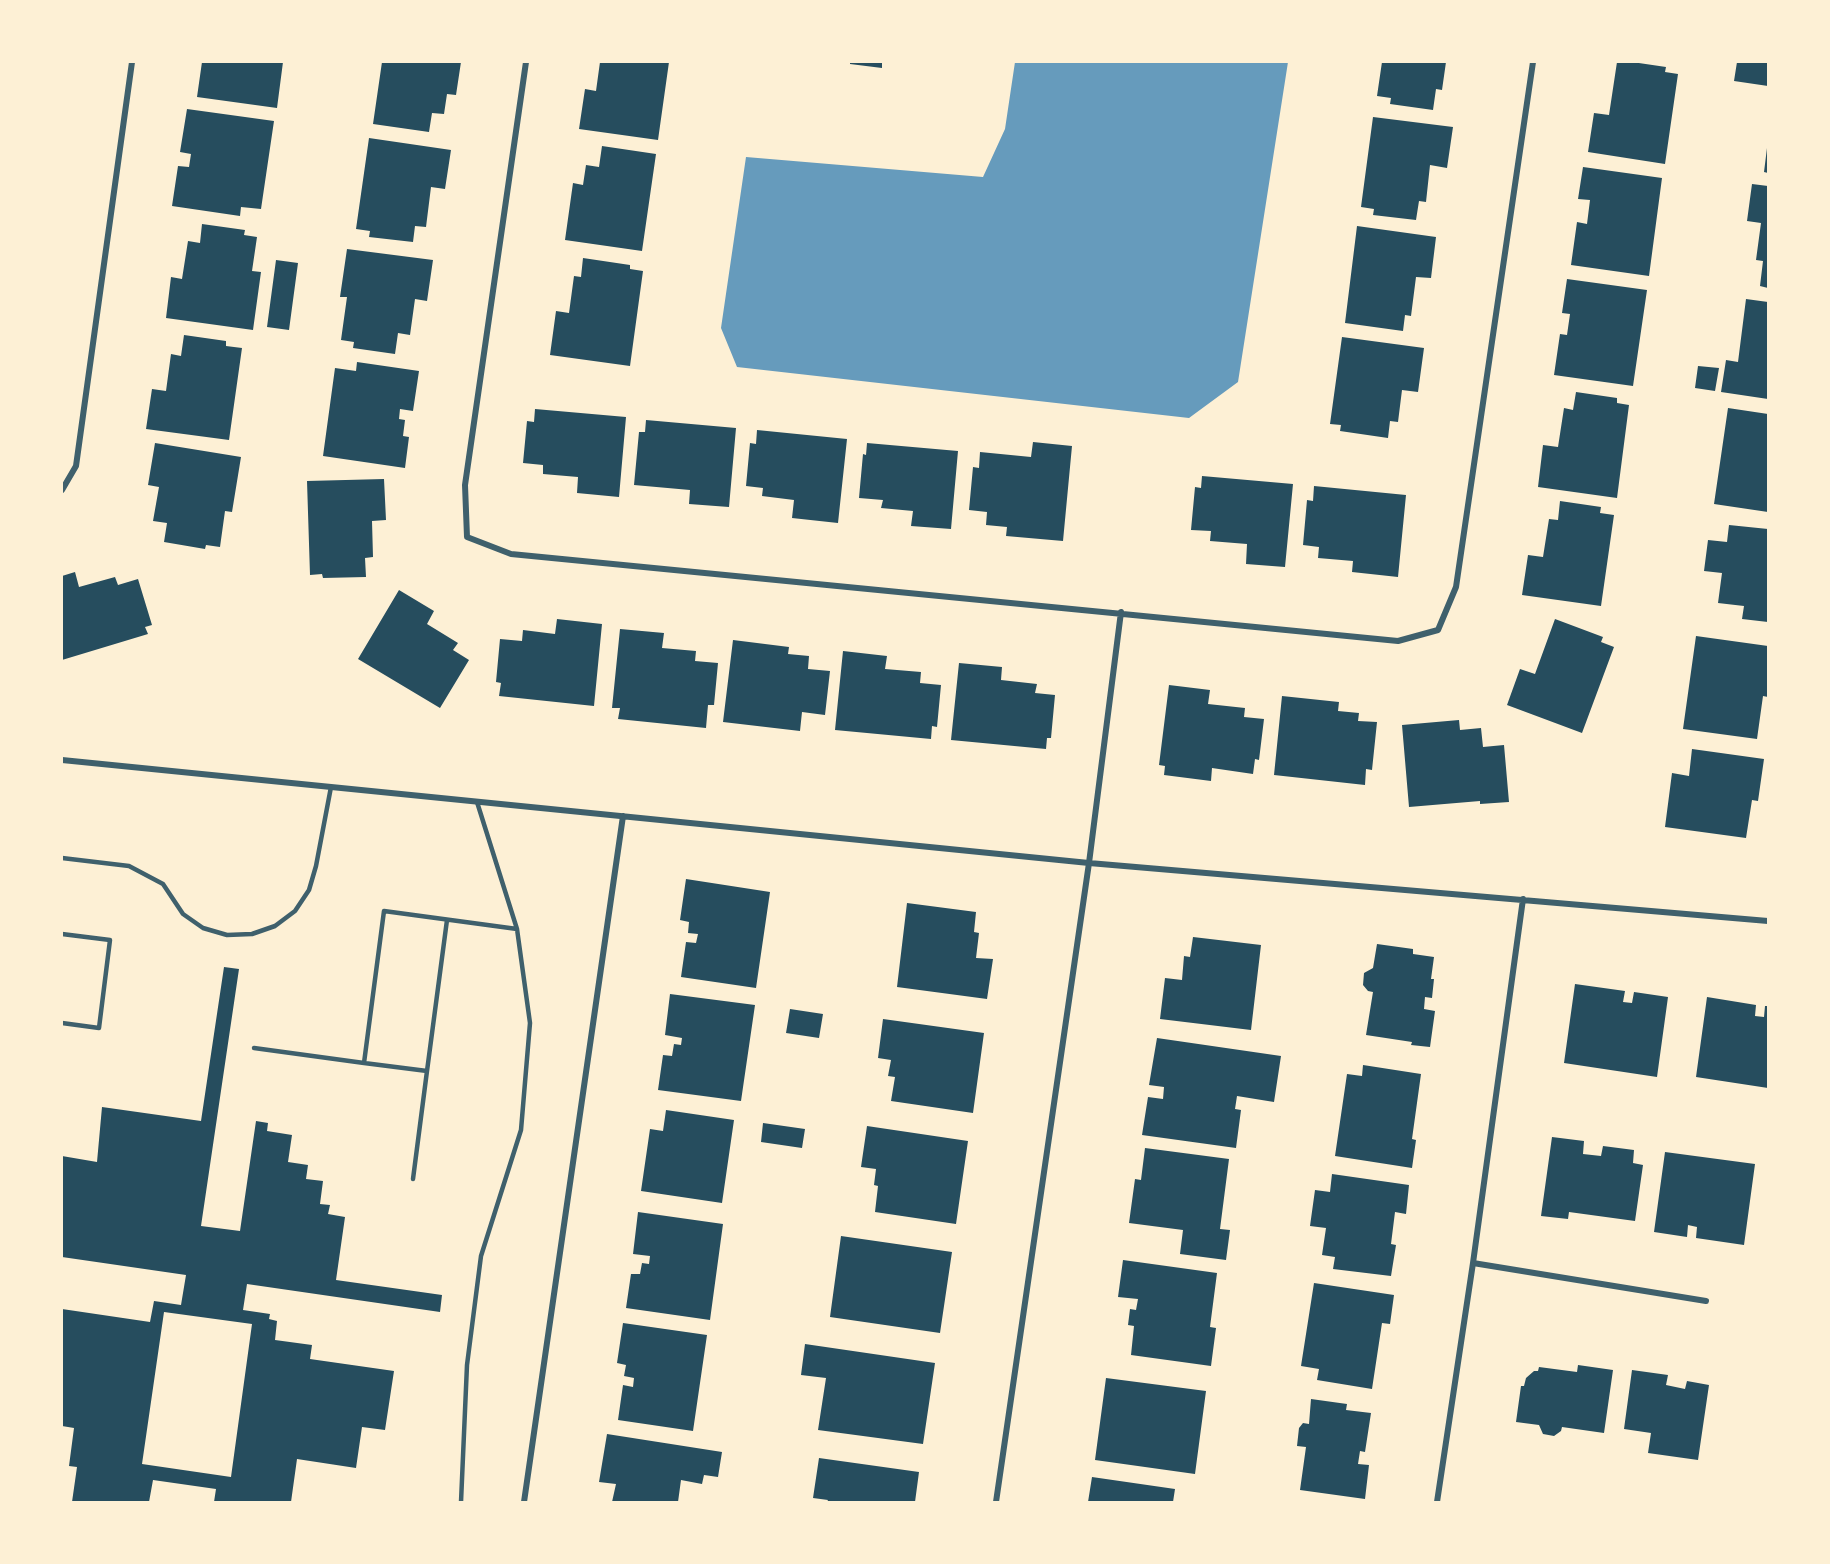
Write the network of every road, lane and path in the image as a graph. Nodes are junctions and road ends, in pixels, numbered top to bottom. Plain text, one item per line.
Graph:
1 (132, 62) edge
2 (526, 62) edge
3 (1533, 62) edge
4 (62, 490) edge
5 (1121, 612) junction
6 (62, 760) edge
7 (331, 787) junction
8 (477, 802) junction
9 (623, 816) junction
10 (62, 858) edge
11 (1089, 863) junction
12 (1523, 899) junction
13 (447, 920) junction
14 (1768, 921) edge
15 (517, 929) junction
16 (62, 934) edge
17 (62, 1023) edge
18 (254, 1048) dead end
19 (364, 1063) junction
20 (427, 1071) junction
21 (413, 1179) dead end
22 (1473, 1263) junction
23 (1706, 1301) dead end
24 (461, 1503) edge
25 (524, 1503) edge
26 (996, 1503) edge
27 (1437, 1503) edge

1 - 4 street
2 - 5 street
3 - 5 street
5 - 11 street
6 - 7 street
7 - 8 street
7 - 10 lane
8 - 9 street
8 - 15 lane
9 - 11 street
9 - 25 street
11 - 12 street
11 - 26 street
12 - 14 street
12 - 22 street
13 - 15 lane
13 - 19 lane
13 - 20 lane
15 - 24 lane
16 - 17 lane
18 - 19 lane
19 - 20 lane
20 - 21 lane
22 - 23 street
22 - 27 street

